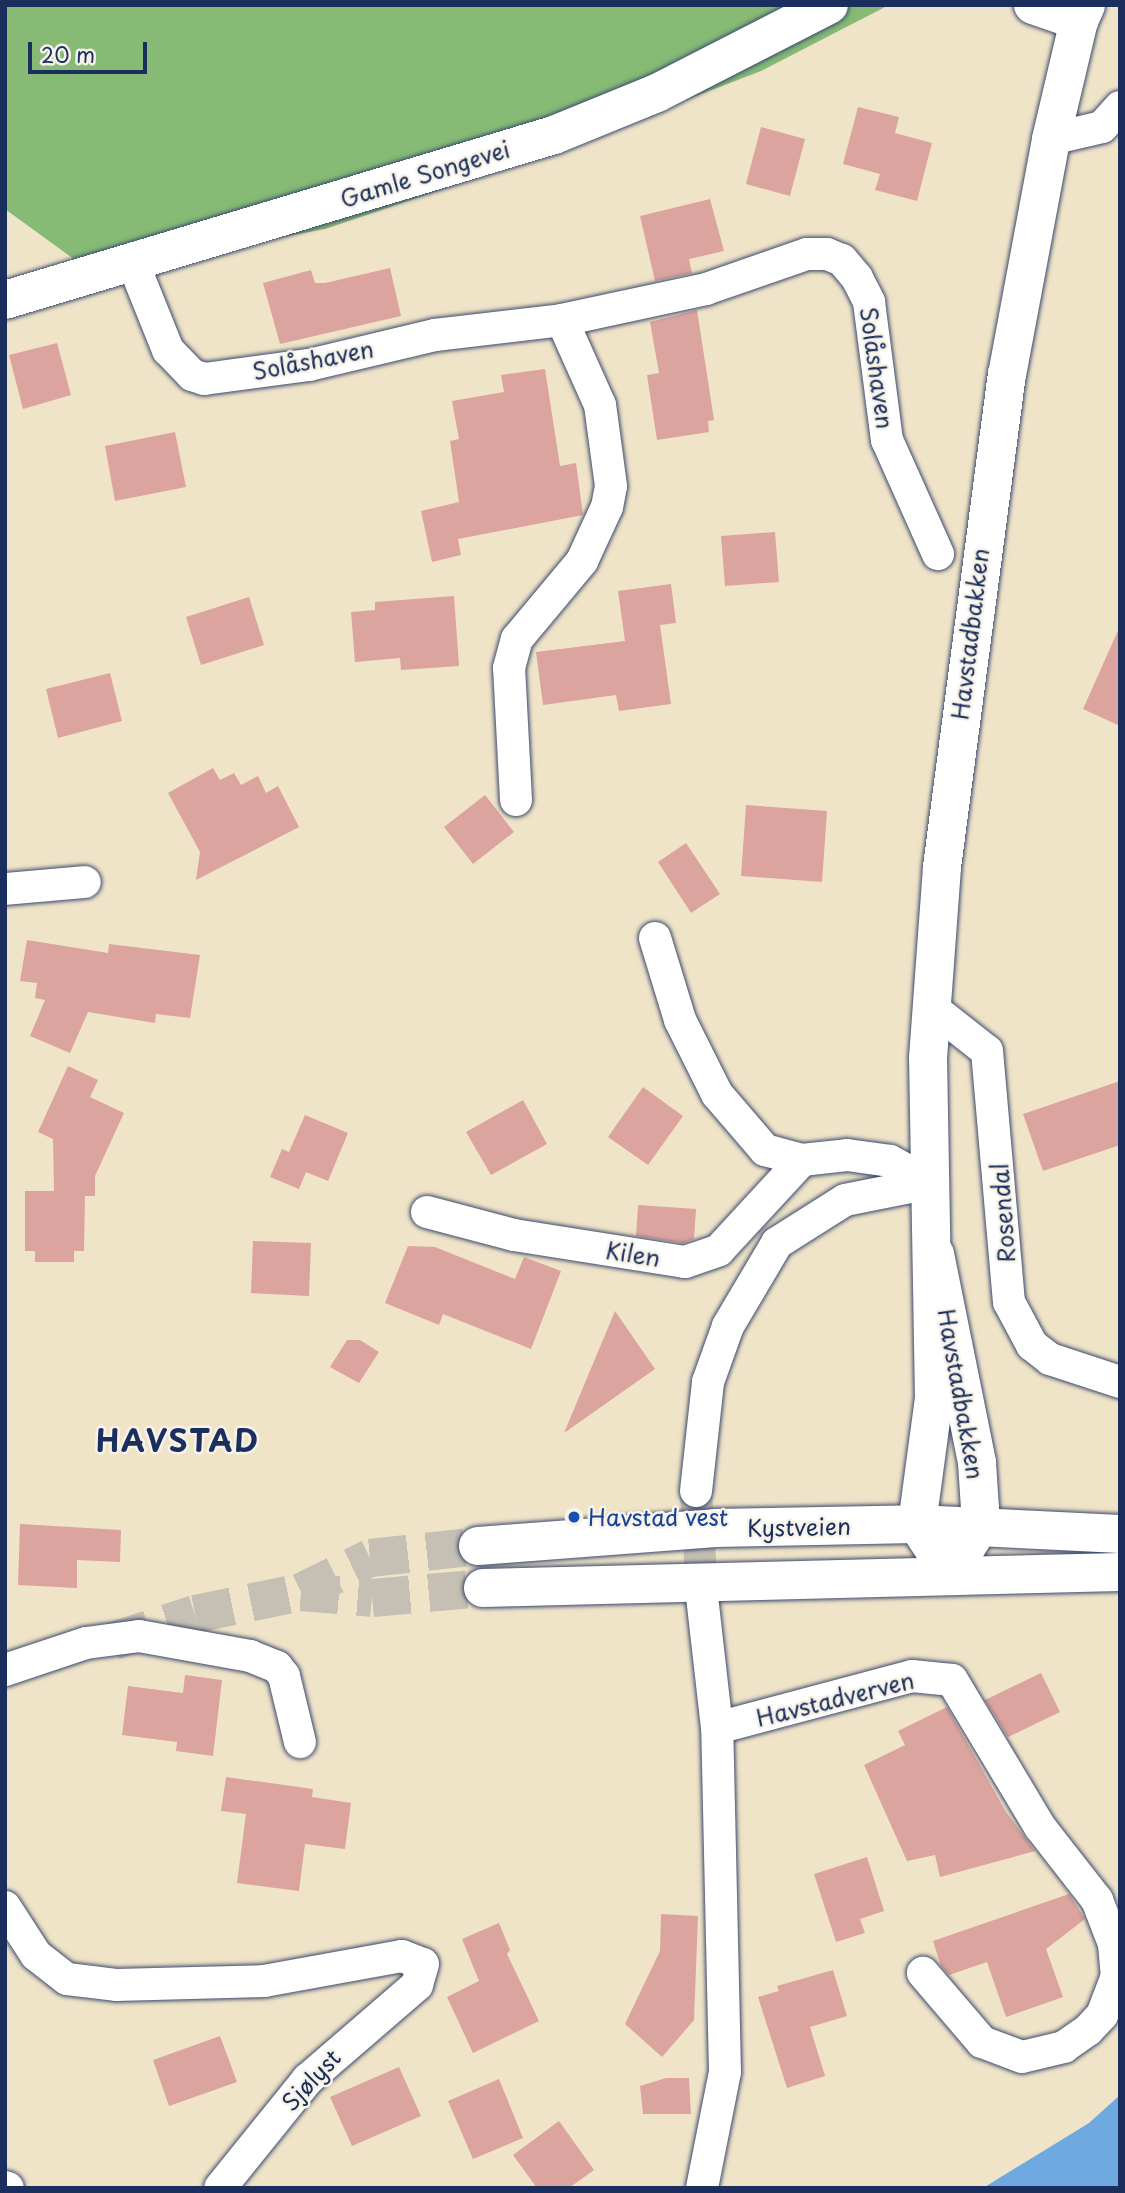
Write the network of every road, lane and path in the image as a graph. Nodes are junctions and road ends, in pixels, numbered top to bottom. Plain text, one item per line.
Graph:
1 (829, 5) edge
2 (1033, 5) edge
3 (1083, 13) edge
4 (1120, 107) edge
5 (1051, 139) junction
6 (134, 263) junction
7 (5, 300) edge
8 (562, 320) junction
9 (938, 554) dead end
10 (516, 800) dead end
11 (85, 882) dead end
12 (5, 889) edge
13 (655, 938) dead end
14 (931, 1007) junction
15 (802, 1160) junction
16 (931, 1183) junction
17 (427, 1212) dead end
18 (935, 1254) junction
19 (1120, 1382) edge
20 (696, 1491) tunnel mouth
21 (917, 1524) junction
22 (979, 1527) junction
23 (1120, 1534) edge
24 (478, 1546) tunnel mouth
25 (1120, 1572) edge
26 (950, 1574) junction
27 (483, 1588) tunnel mouth
28 (702, 1596) tunnel mouth
29 (5, 1670) edge
30 (717, 1728) junction
31 (300, 1742) dead end
32 (5, 1907) edge
33 (923, 1973) dead end
34 (220, 2188) edge
35 (702, 2188) edge

1 - 6 main road, Gamle Songevei
2 - 3 main road
3 - 5 main road, Havstadbakken
4 - 5 street
5 - 14 main road, Havstadbakken
6 - 7 main road, Gamle Songevei
6 - 8 street, Solåshaven
8 - 9 street, Solåshaven
8 - 10 street
11 - 12 street
13 - 15 street
14 - 16 main road, Havstadbakken
14 - 19 street, Rosendal
15 - 16 street
15 - 17 street, Kilen
16 - 18 main road, Havstadbakken
16 - 20 street
18 - 21 main road, Havstadbakken
18 - 22 main road, Havstadbakken
21 - 22 main road, Kystveien
21 - 24 main road, Kystveien
21 - 26 main road
22 - 23 main road, Kystveien
22 - 26 main road
25 - 26 main road
26 - 27 main road
28 - 30 street
29 - 31 street
30 - 33 street, Havstadverven
30 - 35 street
32 - 34 street, Sjølyst

